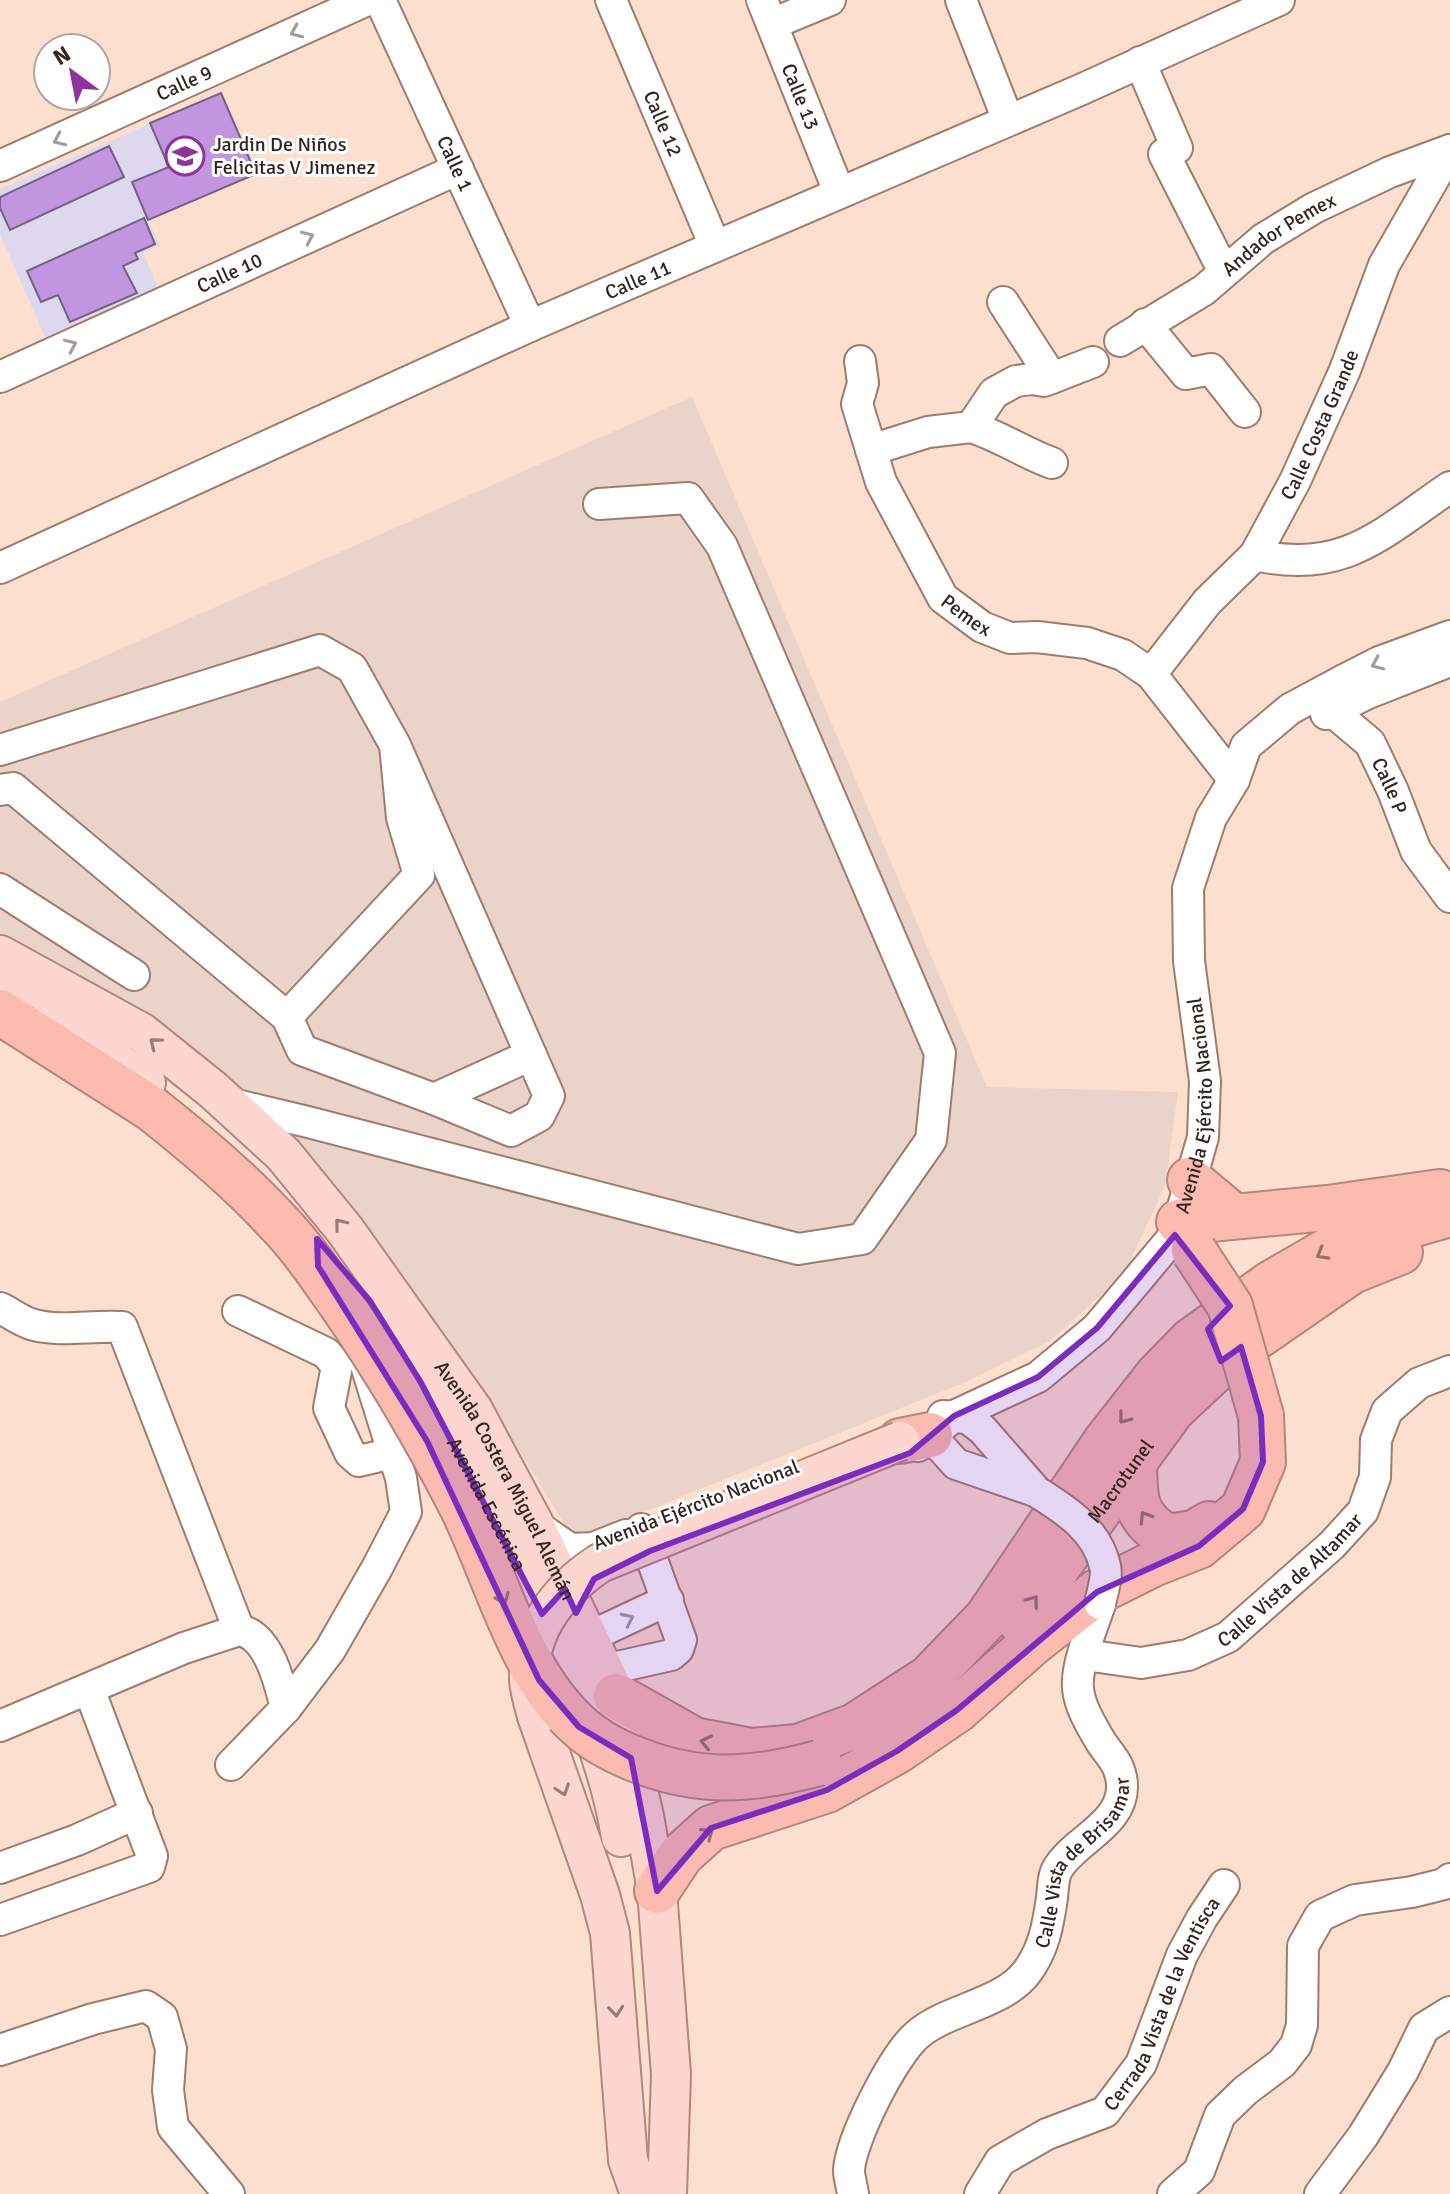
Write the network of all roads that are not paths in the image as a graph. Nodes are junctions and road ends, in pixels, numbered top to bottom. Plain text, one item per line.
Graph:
1 (367, 0) edge
2 (380, 0) edge
3 (611, 0) edge
4 (830, 0) edge
5 (961, 0) edge
6 (1279, 0) edge
7 (767, 12) edge
8 (1140, 62) junction
9 (1008, 120) junction
10 (1450, 150) edge
11 (0, 166) edge
12 (458, 169) junction
13 (839, 192) junction
14 (715, 246) junction
15 (1224, 272) junction
16 (1003, 302) dead end
17 (1145, 324) junction
18 (530, 326) junction
19 (1120, 341) dead end
20 (860, 361) dead end
21 (1093, 362) dead end
22 (0, 377) edge
23 (1052, 378) junction
24 (1245, 412) dead end
25 (971, 427) junction
26 (871, 450) junction
27 (1052, 463) dead end
28 (1450, 487) edge
29 (599, 504) dead end
30 (1255, 555) junction
31 (0, 568) edge
32 (1450, 636) edge
33 (1450, 661) edge
34 (1151, 674) junction
35 (1344, 680) junction
36 (1332, 711) junction
37 (395, 745) junction
38 (1246, 746) junction
39 (0, 750) edge
40 (1234, 780) junction
41 (0, 790) edge
42 (0, 889) edge
43 (1450, 897) edge
44 (0, 955) edge
45 (134, 975) dead end
46 (0, 992) edge
47 (0, 1012) edge
48 (287, 1017) junction
49 (531, 1055) junction
50 (434, 1099) junction
51 (228, 1103) junction
52 (1190, 1180) junction
53 (1450, 1191) edge
54 (1450, 1214) edge
55 (1233, 1216) junction
56 (1450, 1234) edge
57 (317, 1239) junction
58 (1179, 1243) junction
59 (0, 1308) edge
60 (238, 1311) dead end
61 (1450, 1371) edge
62 (1254, 1420) junction
63 (935, 1439) junction
64 (393, 1453) junction
65 (1134, 1459) junction
66 (1037, 1492) junction
67 (534, 1524) junction
68 (645, 1540) junction
69 (668, 1600) junction
70 (239, 1630) junction
71 (1016, 1644) junction
72 (596, 1654) junction
73 (1085, 1655) junction
74 (89, 1689) junction
75 (962, 1695) junction
76 (286, 1708) junction
77 (0, 1726) edge
78 (231, 1765) dead end
79 (137, 1813) junction
80 (61, 1846) junction
81 (0, 1868) edge
82 (1450, 1879) edge
83 (1224, 1885) dead end
84 (657, 1891) junction
85 (77, 1894) junction
86 (0, 1920) edge
87 (1450, 2012) edge
88 (0, 2050) edge
89 (229, 2194) edge
90 (643, 2194) edge
91 (667, 2194) edge
92 (853, 2194) edge
93 (980, 2194) edge
94 (1173, 2194) edge
95 (1320, 2194) edge

1 -> 11 street, Calle 9
2 - 12 street, Calle 1
3 - 14 street, Calle 12
4 - 7 street
5 - 9 street
6 - 8 street, Calle 11
7 - 13 street, Calle 13
8 - 9 street, Calle 11
8 - 15 street
9 - 13 street, Calle 11
10 - 15 street, Andador Pemex
10 - 30 street, Calle Costa Grande
12 - 18 street, Calle 1
22 -> 12 street, Calle 10
13 - 14 street, Calle 11
14 - 18 street, Calle 11
15 - 17 street, Andador Pemex
16 - 23 street
17 - 19 street, Andador Pemex
17 - 24 street
18 - 31 street, Calle 11
20 - 26 street, Pemex
21 - 23 street
23 - 25 street
25 - 26 street
25 - 27 street
26 - 34 street, Pemex
28 - 30 street
29 - 51 street
30 - 34 street, Calle Costa Grande
32 -> 35 street
33 - 36 street
34 - 40 street, Pemex
35 - 36 street
35 - 38 street
36 - 38 street
36 - 43 street, Calle P
37 - 39 street
37 - 48 street
37 - 49 street
38 - 40 street, Avenida Ejército Nacional
40 - 52 street, Avenida Ejército Nacional
41 - 48 street
42 - 45 street
51 -> 44 main road, Avenida Costera Miguel Alemán
46 - 57 main road, Avenida Escénica
47 -> 75 highway, Macrotunel, bridge
48 - 50 street
49 - 50 street
49 - 50 street
67 -> 51 main road, Avenida Costera Miguel Alemán
52 - 55 highway
52 - 58 street, Avenida Ejército Nacional
53 - 55 highway
54 -> 72 highway
55 - 58 highway
56 - 65 highway, Macrotunel
57 - 64 street
57 - 90 main road, Avenida Escénica
58 - 62 highway, bridge
58 - 63 street, Avenida Ejército Nacional
59 - 70 street
60 - 64 street
61 - 73 street, Calle Vista de Altamar
62 -> 65 highway
62 - 71 highway
63 - 66 street, Calle Vista de Brisamar
63 - 66 street, Calle Vista de Brisamar
63 - 68 street, Avenida Ejército Nacional
63 -> 90 main road, bridge
64 - 76 street
71 -> 65 highway, Macrotunel
66 - 73 street, Calle Vista de Brisamar, bridge
67 - 68 street, Avenida Ejército Nacional
67 - 72 main road, Avenida Costera Miguel Alemán
68 - 69 street
68 - 72 street, Avenida Ejército Nacional
72 -> 69 street
69 - 72 street
70 - 74 street
70 - 76 street
71 - 75 highway, Macrotunel
72 - 84 main road, Avenida Costera Miguel Alemán
73 - 92 street, Calle Vista de Brisamar
74 - 77 street
74 - 79 street
84 -> 75 highway
76 - 78 street
79 - 80 street
79 - 85 street
80 - 81 street
80 - 85 street
82 - 94 street
83 - 93 street, Cerrada Vista de la Ventisca
84 - 91 main road, Avenida Costera Miguel Alemán
85 - 86 street
87 - 95 street
88 - 89 street

